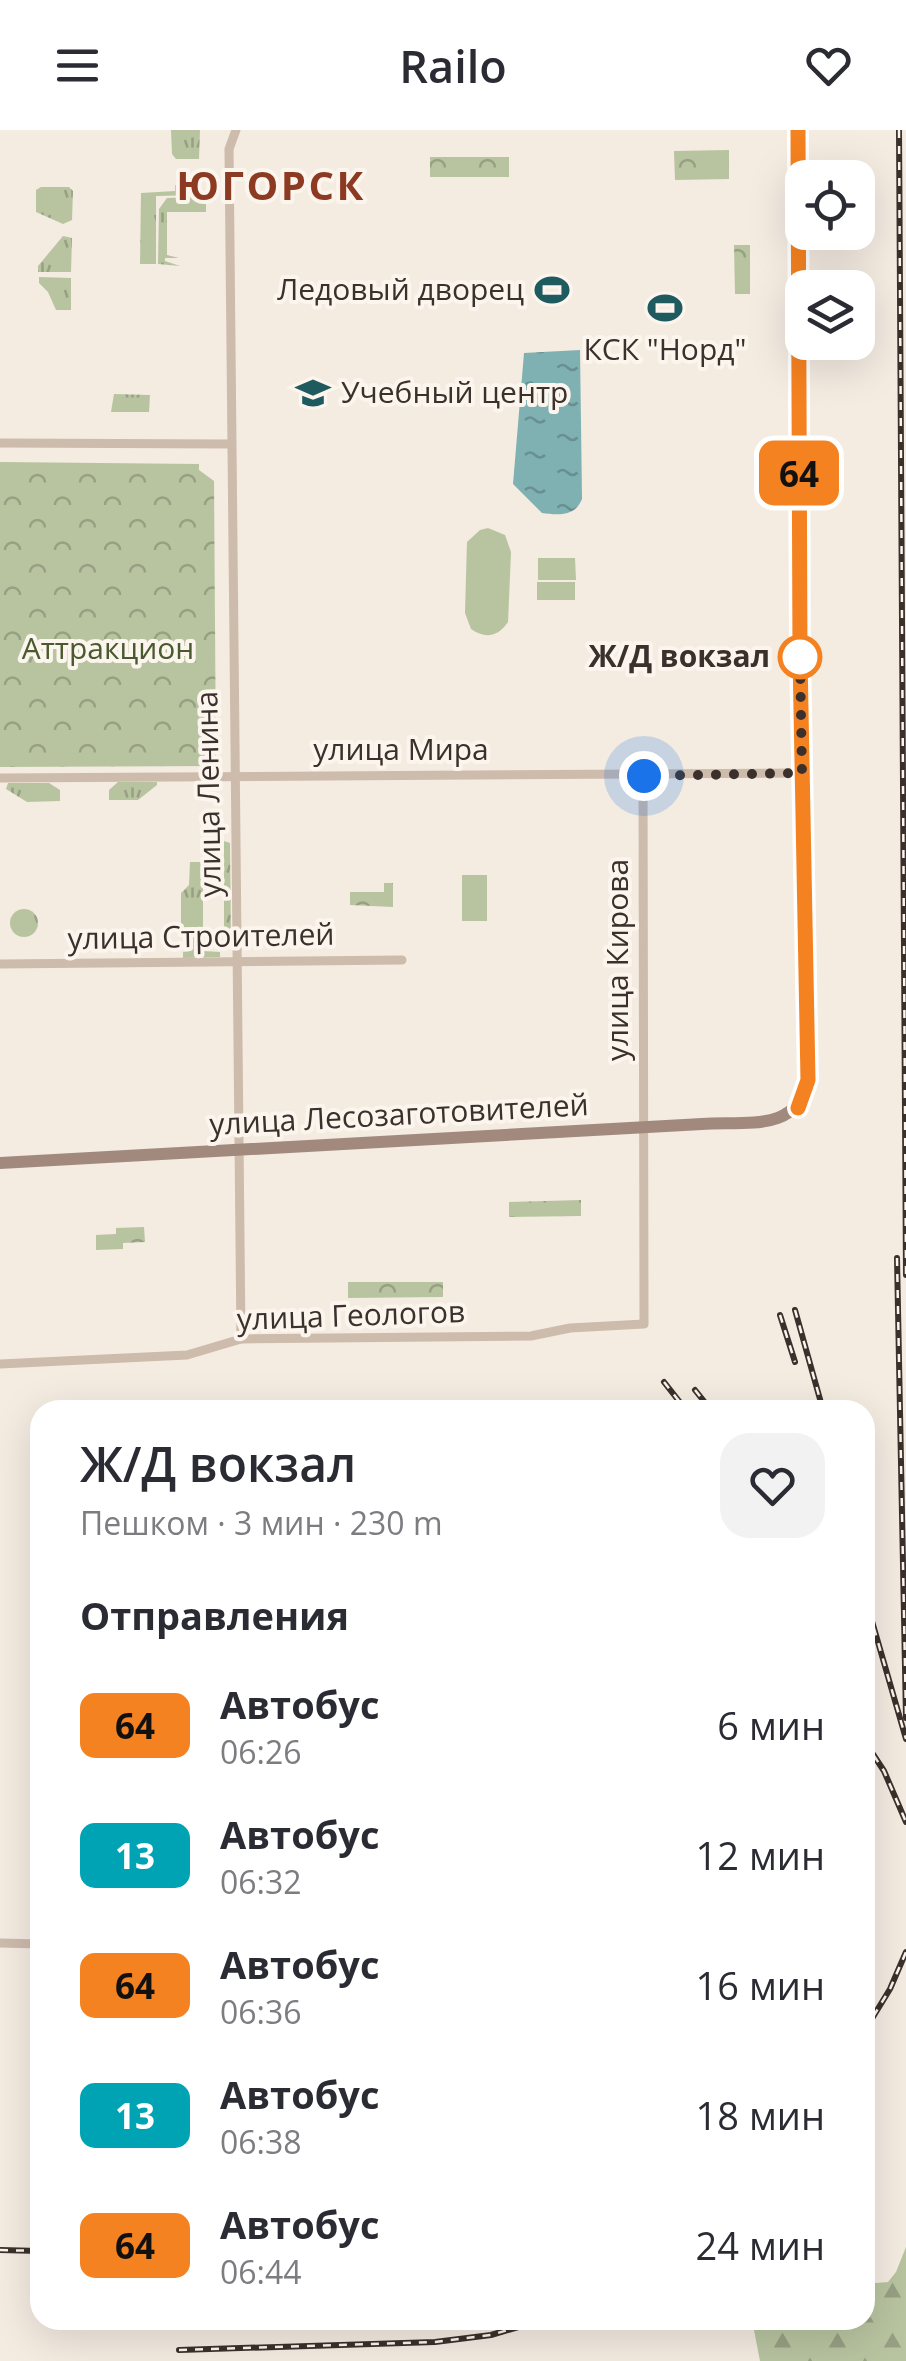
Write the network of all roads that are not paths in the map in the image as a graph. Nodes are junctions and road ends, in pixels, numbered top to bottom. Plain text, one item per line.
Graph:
1 (236, 130) edge
2 (798, 130) edge
3 (0, 443) edge
4 (231, 444) junction
5 (802, 773) junction
6 (234, 776) junction
7 (644, 776) junction
8 (0, 778) edge
9 (402, 960) dead end
10 (236, 963) junction
11 (0, 964) edge
12 (643, 1127) junction
13 (238, 1149) junction
14 (0, 1162) edge
15 (644, 1324) joint
16 (241, 1340) junction
17 (0, 1364) edge
18 (0, 1943) edge
19 (30, 1944) edge

1 - 4 street, улица Ленина
2 - 5 main road
3 - 4 street
4 - 6 street, улица Ленина
5 - 7 street, улица Мира
5 - 12 main road, улица Лесозаготовителей
6 - 7 street, улица Мира
6 - 8 street, улица Мира
6 - 10 street, улица Ленина
7 - 12 street, улица Кирова
9 - 10 street, улица Строителей
10 - 11 street, улица Строителей
10 - 13 street, улица Ленина
12 - 13 main road, улица Лесозаготовителей
12 - 15 street, улица Кирова
13 - 14 main road, улица Лесозаготовителей
13 - 16 street, улица Ленина
15 - 16 street, улица Геологов
16 - 17 street, улица Геологов
18 - 19 street

